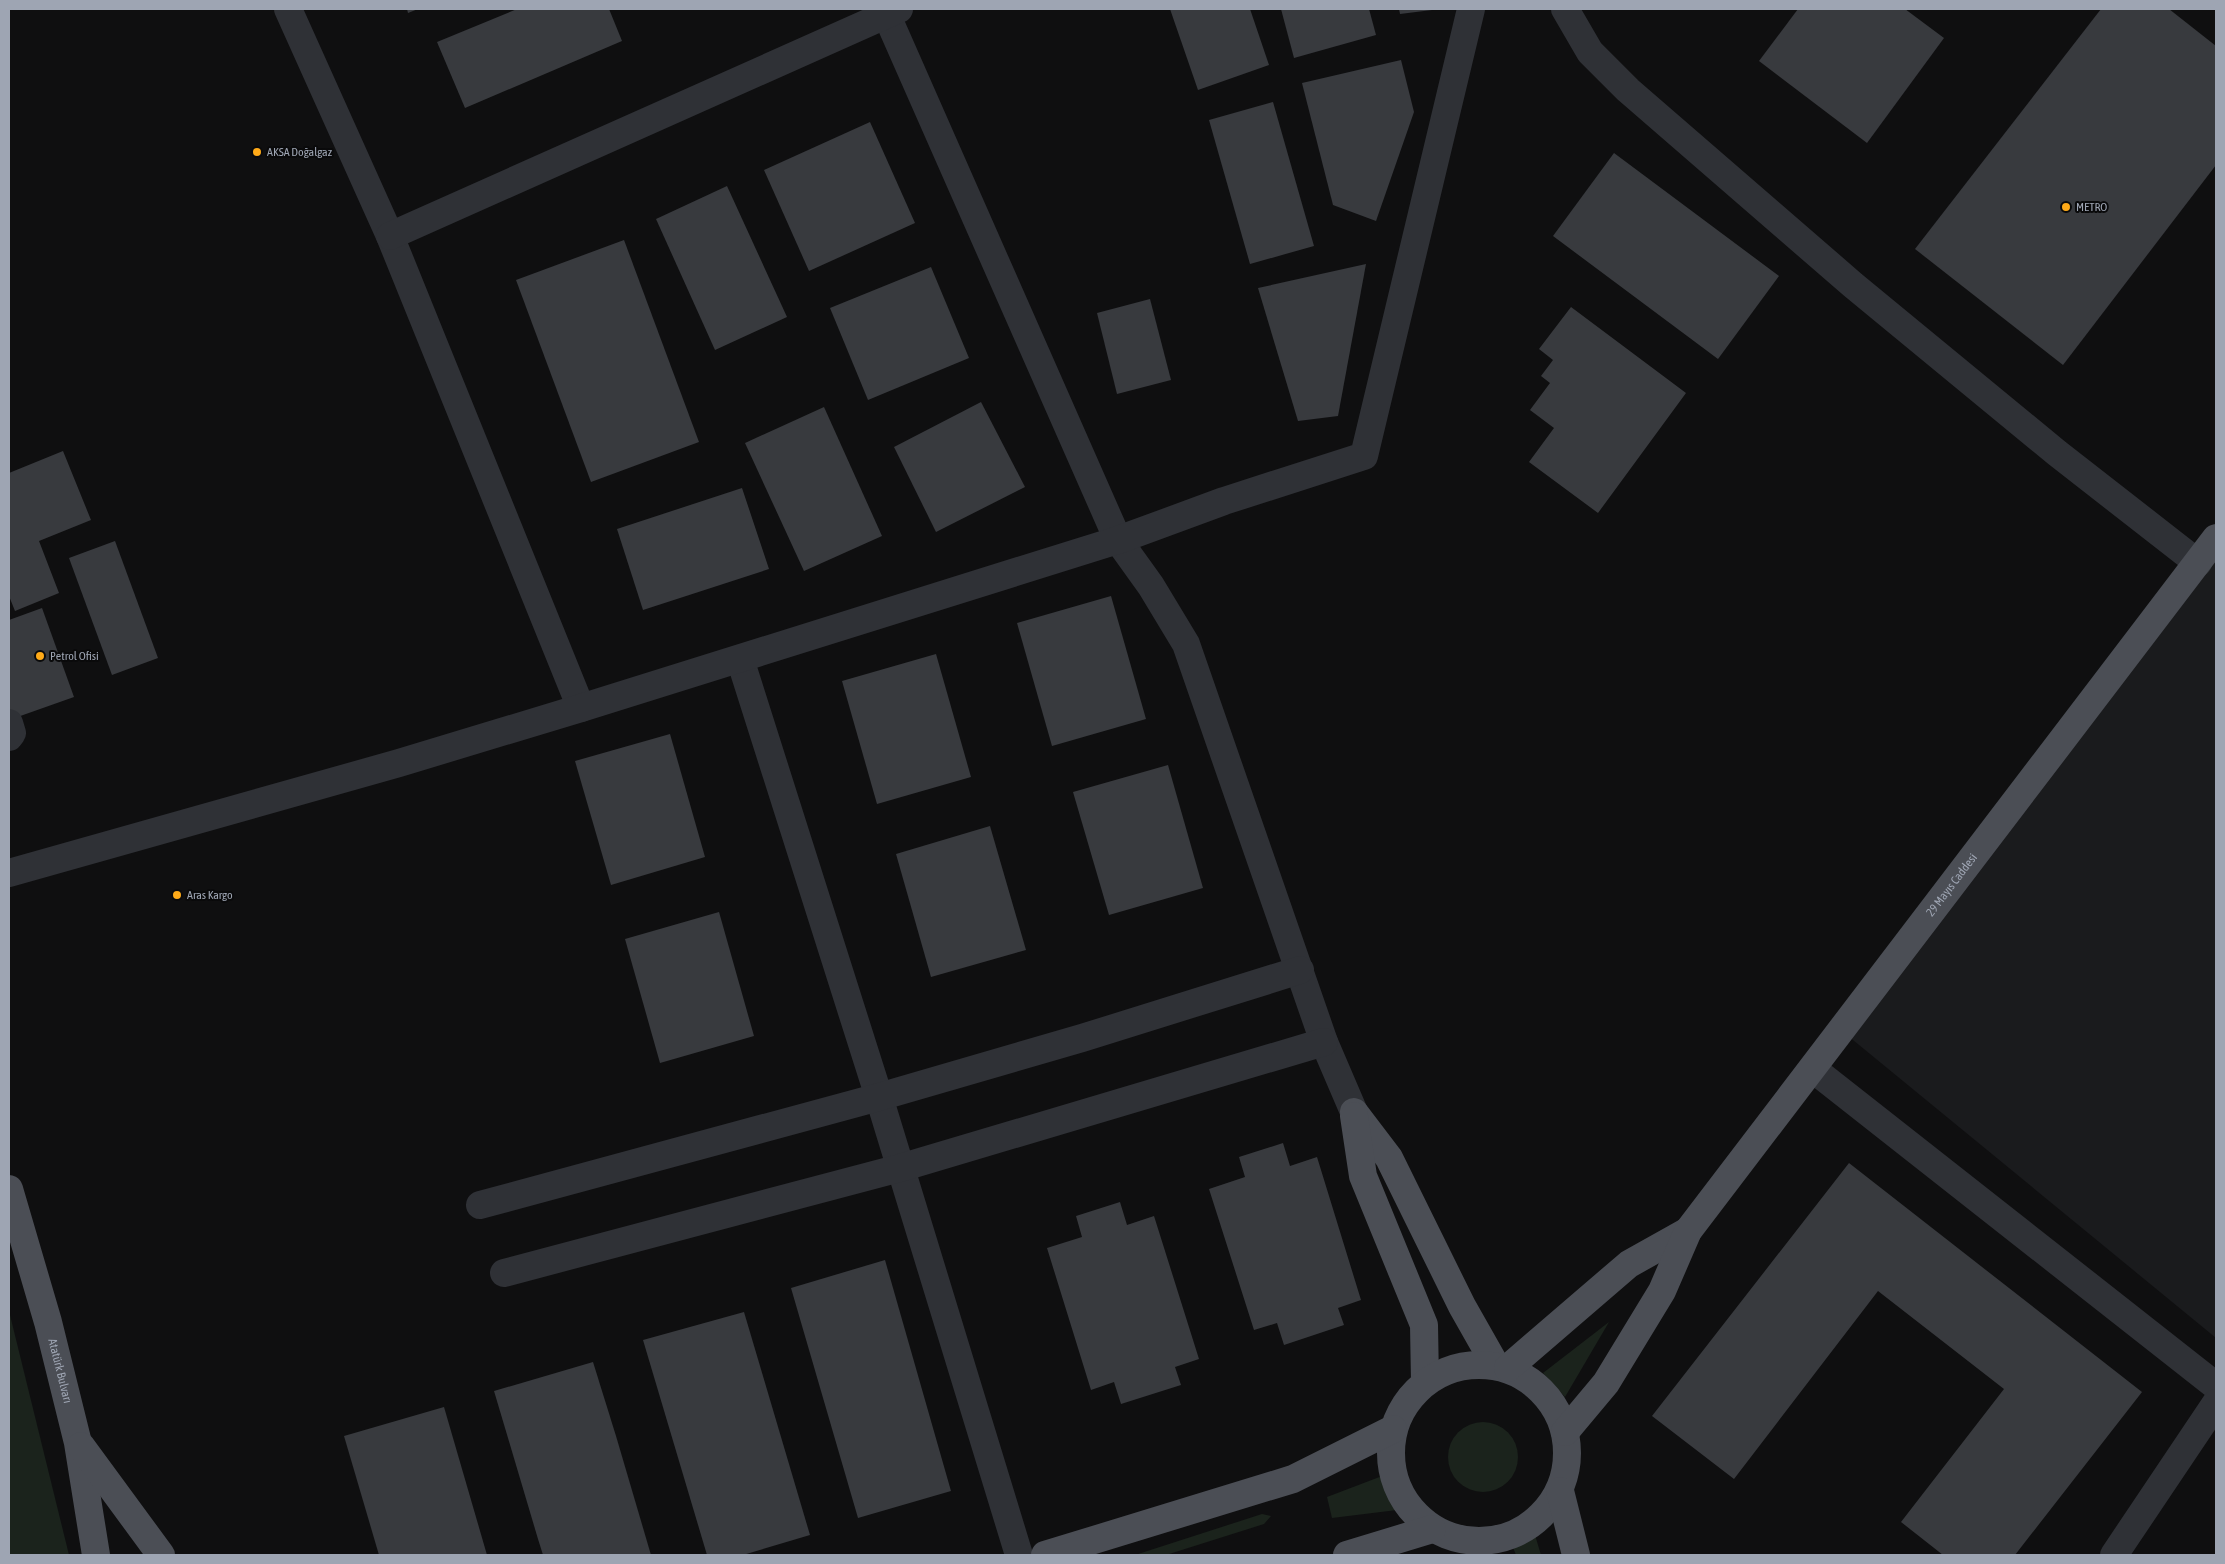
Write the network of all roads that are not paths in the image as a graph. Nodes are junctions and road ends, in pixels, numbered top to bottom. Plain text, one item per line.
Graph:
1 (288, 9) edge
2 (1471, 9) edge
3 (1565, 9) edge
4 (890, 11) edge
5 (390, 236) junction
6 (2216, 538) edge
7 (1118, 540) junction
8 (2198, 563) junction
9 (740, 659) junction
10 (581, 708) junction
11 (9, 723) edge
12 (9, 737) edge
13 (9, 874) edge
14 (1300, 970) junction
15 (1324, 1042) junction
16 (1813, 1069) junction
17 (879, 1097) junction
18 (1354, 1112) junction
19 (900, 1168) junction
20 (9, 1189) edge
21 (480, 1205) dead end
22 (1688, 1231) junction
23 (504, 1273) dead end
24 (1502, 1367) junction
25 (1425, 1382) junction
26 (2216, 1386) edge
27 (2216, 1403) edge
28 (1393, 1429) junction
29 (1565, 1432) junction
30 (78, 1442) junction
31 (1560, 1491) junction
32 (1432, 1529) junction
33 (1466, 1548) edge
34 (96, 1555) edge
35 (161, 1555) edge
36 (1019, 1555) edge
37 (1045, 1555) edge
38 (1347, 1555) edge
39 (1576, 1555) edge
40 (2114, 1555) edge

1 - 5 street
2 - 7 street
3 - 8 street
4 - 5 street
4 - 7 street
5 - 10 street
6 - 8 main road, 29 Mayıs Caddesi
7 - 9 street
7 - 14 street
8 - 16 main road, 29 Mayıs Caddesi
9 - 10 street
9 - 17 street
10 - 13 street
11 - 12 street
14 - 15 street
14 - 17 street
15 - 18 street
15 - 19 street
16 - 22 main road, 29 Mayıs Caddesi
16 - 26 street
17 - 19 street
17 - 21 street
18 - 24 main road
18 - 25 main road
19 - 23 street
19 - 36 street
20 - 30 main road, Atatürk Bulvarı
22 - 24 main road
22 - 29 main road
24 - 25 main road
24 - 29 main road
25 - 28 main road
27 - 40 street
28 - 32 main road
28 - 37 main road
29 - 31 main road
30 - 34 main road, Atatürk Bulvarı
30 - 35 main road
31 - 33 main road
31 - 39 main road
32 - 33 main road
32 - 38 main road

